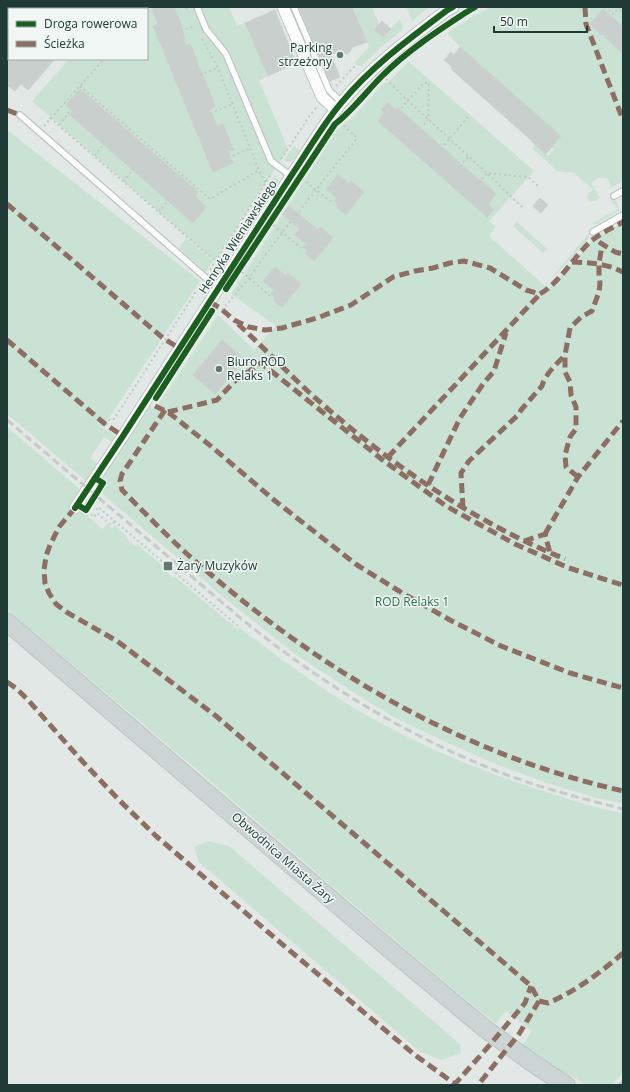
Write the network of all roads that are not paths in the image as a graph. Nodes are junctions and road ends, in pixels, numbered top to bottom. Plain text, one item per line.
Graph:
1 (198, 7) edge
2 (283, 7) edge
3 (294, 7) edge
4 (453, 7) edge
5 (327, 95) junction
6 (20, 114) dead end
7 (340, 114) junction
8 (298, 178) junction
9 (623, 191) edge
10 (614, 196) dead end
11 (623, 215) edge
12 (593, 232) dead end
13 (220, 286) junction
14 (80, 509) road end
15 (7, 622) edge
16 (566, 1085) edge

1 - 8 lane
2 - 5 street
3 - 5 lane
4 - 7 street, Henryka Wieniawskiego
5 - 7 street
6 - 13 lane
7 - 8 street, Henryka Wieniawskiego
8 - 13 street, Henryka Wieniawskiego
9 - 10 lane
11 - 12 lane
13 - 14 street, Henryka Wieniawskiego
15 - 16 main road, Obwodnica Miasta Żary

